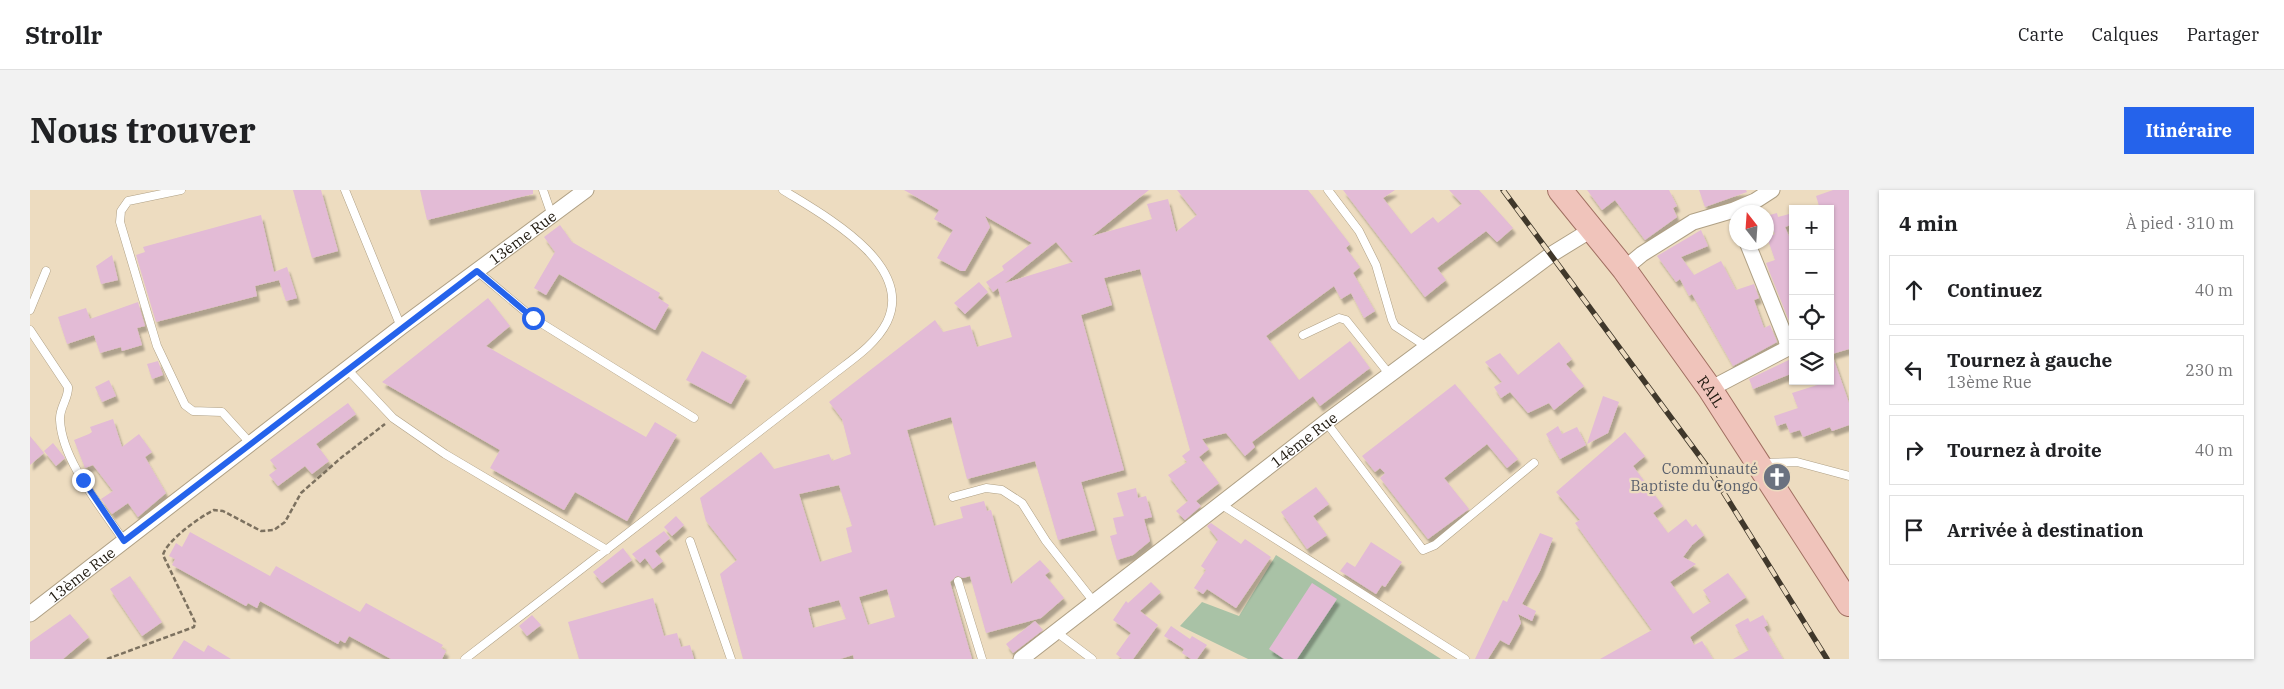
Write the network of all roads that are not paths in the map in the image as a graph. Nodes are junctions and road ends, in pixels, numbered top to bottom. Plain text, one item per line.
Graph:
1 (181, 190) edge
2 (345, 190) edge
3 (543, 190) edge
4 (586, 190) edge
5 (783, 190) edge
6 (1328, 190) edge
7 (1560, 190) edge
8 (1772, 190) edge
9 (1750, 205) edge
10 (1729, 215) edge
11 (552, 216) junction
12 (1591, 230) junction
13 (1749, 250) edge
14 (1624, 269) junction
15 (46, 271) dead end
16 (477, 271) junction
17 (30, 310) edge
18 (401, 327) junction
19 (30, 330) edge
20 (1303, 335) dead end
21 (1427, 347) junction
22 (347, 369) junction
23 (1390, 375) junction
24 (1710, 389) junction
25 (694, 418) dead end
26 (1326, 422) junction
27 (251, 444) junction
28 (1534, 463) dead end
29 (1760, 463) junction
30 (1849, 476) edge
31 (954, 497) dead end
32 (1222, 505) junction
33 (690, 540) dead end
34 (124, 541) junction
35 (607, 550) junction
36 (958, 581) dead end
37 (1094, 602) junction
38 (1849, 604) edge
39 (30, 614) edge
40 (1055, 631) junction
41 (1024, 658) edge
42 (465, 659) edge
43 (731, 659) edge
44 (982, 659) edge
45 (1092, 659) edge
46 (1465, 659) edge

1 - 27 lane
2 - 18 lane
3 - 11 lane
4 - 11 street, 13ème Rue
5 - 35 lane
6 - 21 lane
7 - 12 main road, RAIL
8 - 9 street
10 - 14 street
11 - 16 street, 13ème Rue
12 - 14 main road, RAIL
12 - 21 street, 14ème Rue
13 - 24 street
14 - 24 main road, RAIL
15 - 17 lane
16 - 18 street, 13ème Rue
16 - 25 lane
18 - 22 street, 13ème Rue
19 - 34 lane
20 - 23 lane
21 - 23 street, 14ème Rue
22 - 27 street, 13ème Rue
22 - 35 lane
23 - 26 street, 14ème Rue
24 - 29 main road, RAIL
26 - 28 lane
26 - 32 street, 14ème Rue
27 - 34 street, 13ème Rue
29 - 30 lane
29 - 38 main road, RAIL
31 - 37 lane
32 - 37 street, 14ème Rue
32 - 46 lane
33 - 43 lane
34 - 39 street, 13ème Rue
35 - 42 lane
36 - 44 lane
37 - 40 street, 14ème Rue
40 - 41 street, 14ème Rue
40 - 45 lane

